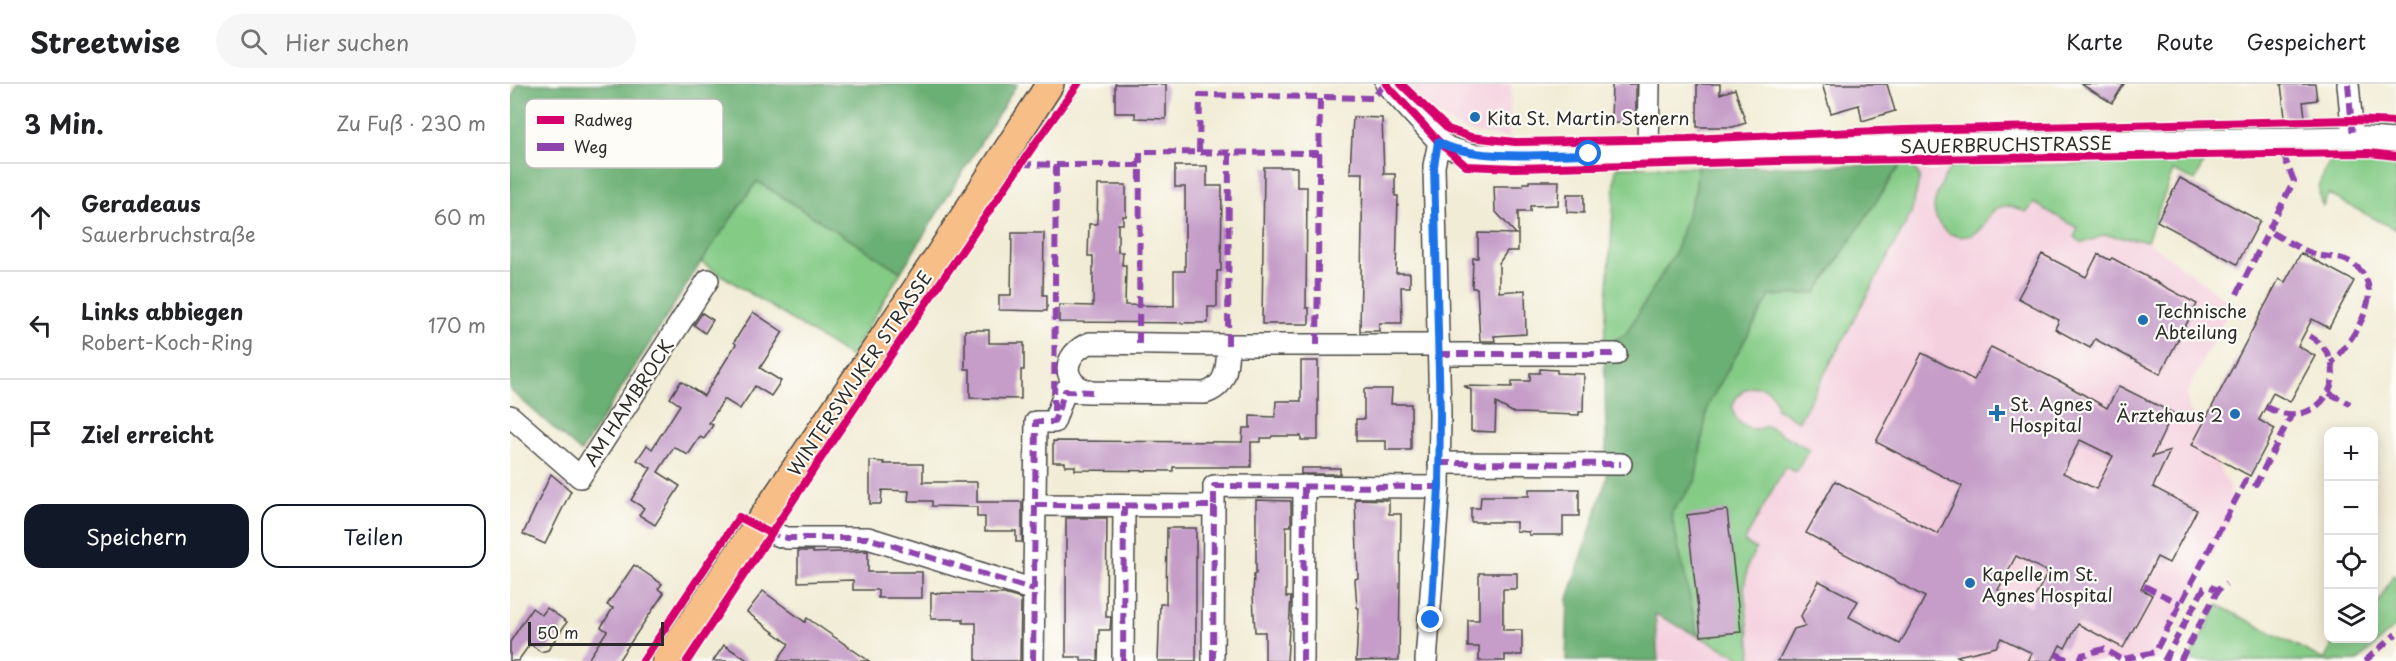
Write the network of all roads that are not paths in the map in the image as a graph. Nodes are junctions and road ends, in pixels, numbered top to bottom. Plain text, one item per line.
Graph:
1 (1050, 84) edge
2 (1386, 84) edge
3 (1649, 84) edge
4 (2348, 84) edge
5 (2353, 137) junction
6 (2396, 140) edge
7 (1438, 142) junction
8 (1648, 154) junction
9 (708, 280) dead end
10 (1227, 345) junction
11 (1439, 350) junction
12 (1616, 354) dead end
13 (1092, 392) junction
14 (510, 416) edge
15 (1439, 463) junction
16 (1621, 464) dead end
17 (1304, 486) junction
18 (1439, 487) junction
19 (1035, 505) junction
20 (1124, 506) junction
21 (1214, 506) junction
22 (770, 533) dead end
23 (1034, 590) junction
24 (666, 661) edge
25 (1033, 661) edge
26 (1123, 661) edge
27 (1213, 661) edge
28 (1303, 661) edge
29 (1426, 661) edge

1 - 24 main road, WINTERSWIJKER STRASSE
2 - 7 street
3 - 8 street
4 - 5 street
5 - 6 street, SAUERBRUCHSTRASSE
5 - 8 street, SAUERBRUCHSTRASSE
7 - 8 street, SAUERBRUCHSTRASSE
7 - 11 street
9 - 14 street, AM HAMBROCK
10 - 11 street
10 - 13 street
10 - 13 street
11 - 12 street
11 - 15 street
13 - 19 street
15 - 16 street
15 - 18 street
17 - 18 street
17 - 21 street
17 - 28 street
18 - 29 street
19 - 20 street
19 - 23 street
20 - 21 street
20 - 26 street
21 - 27 street
22 - 23 street
23 - 25 street

